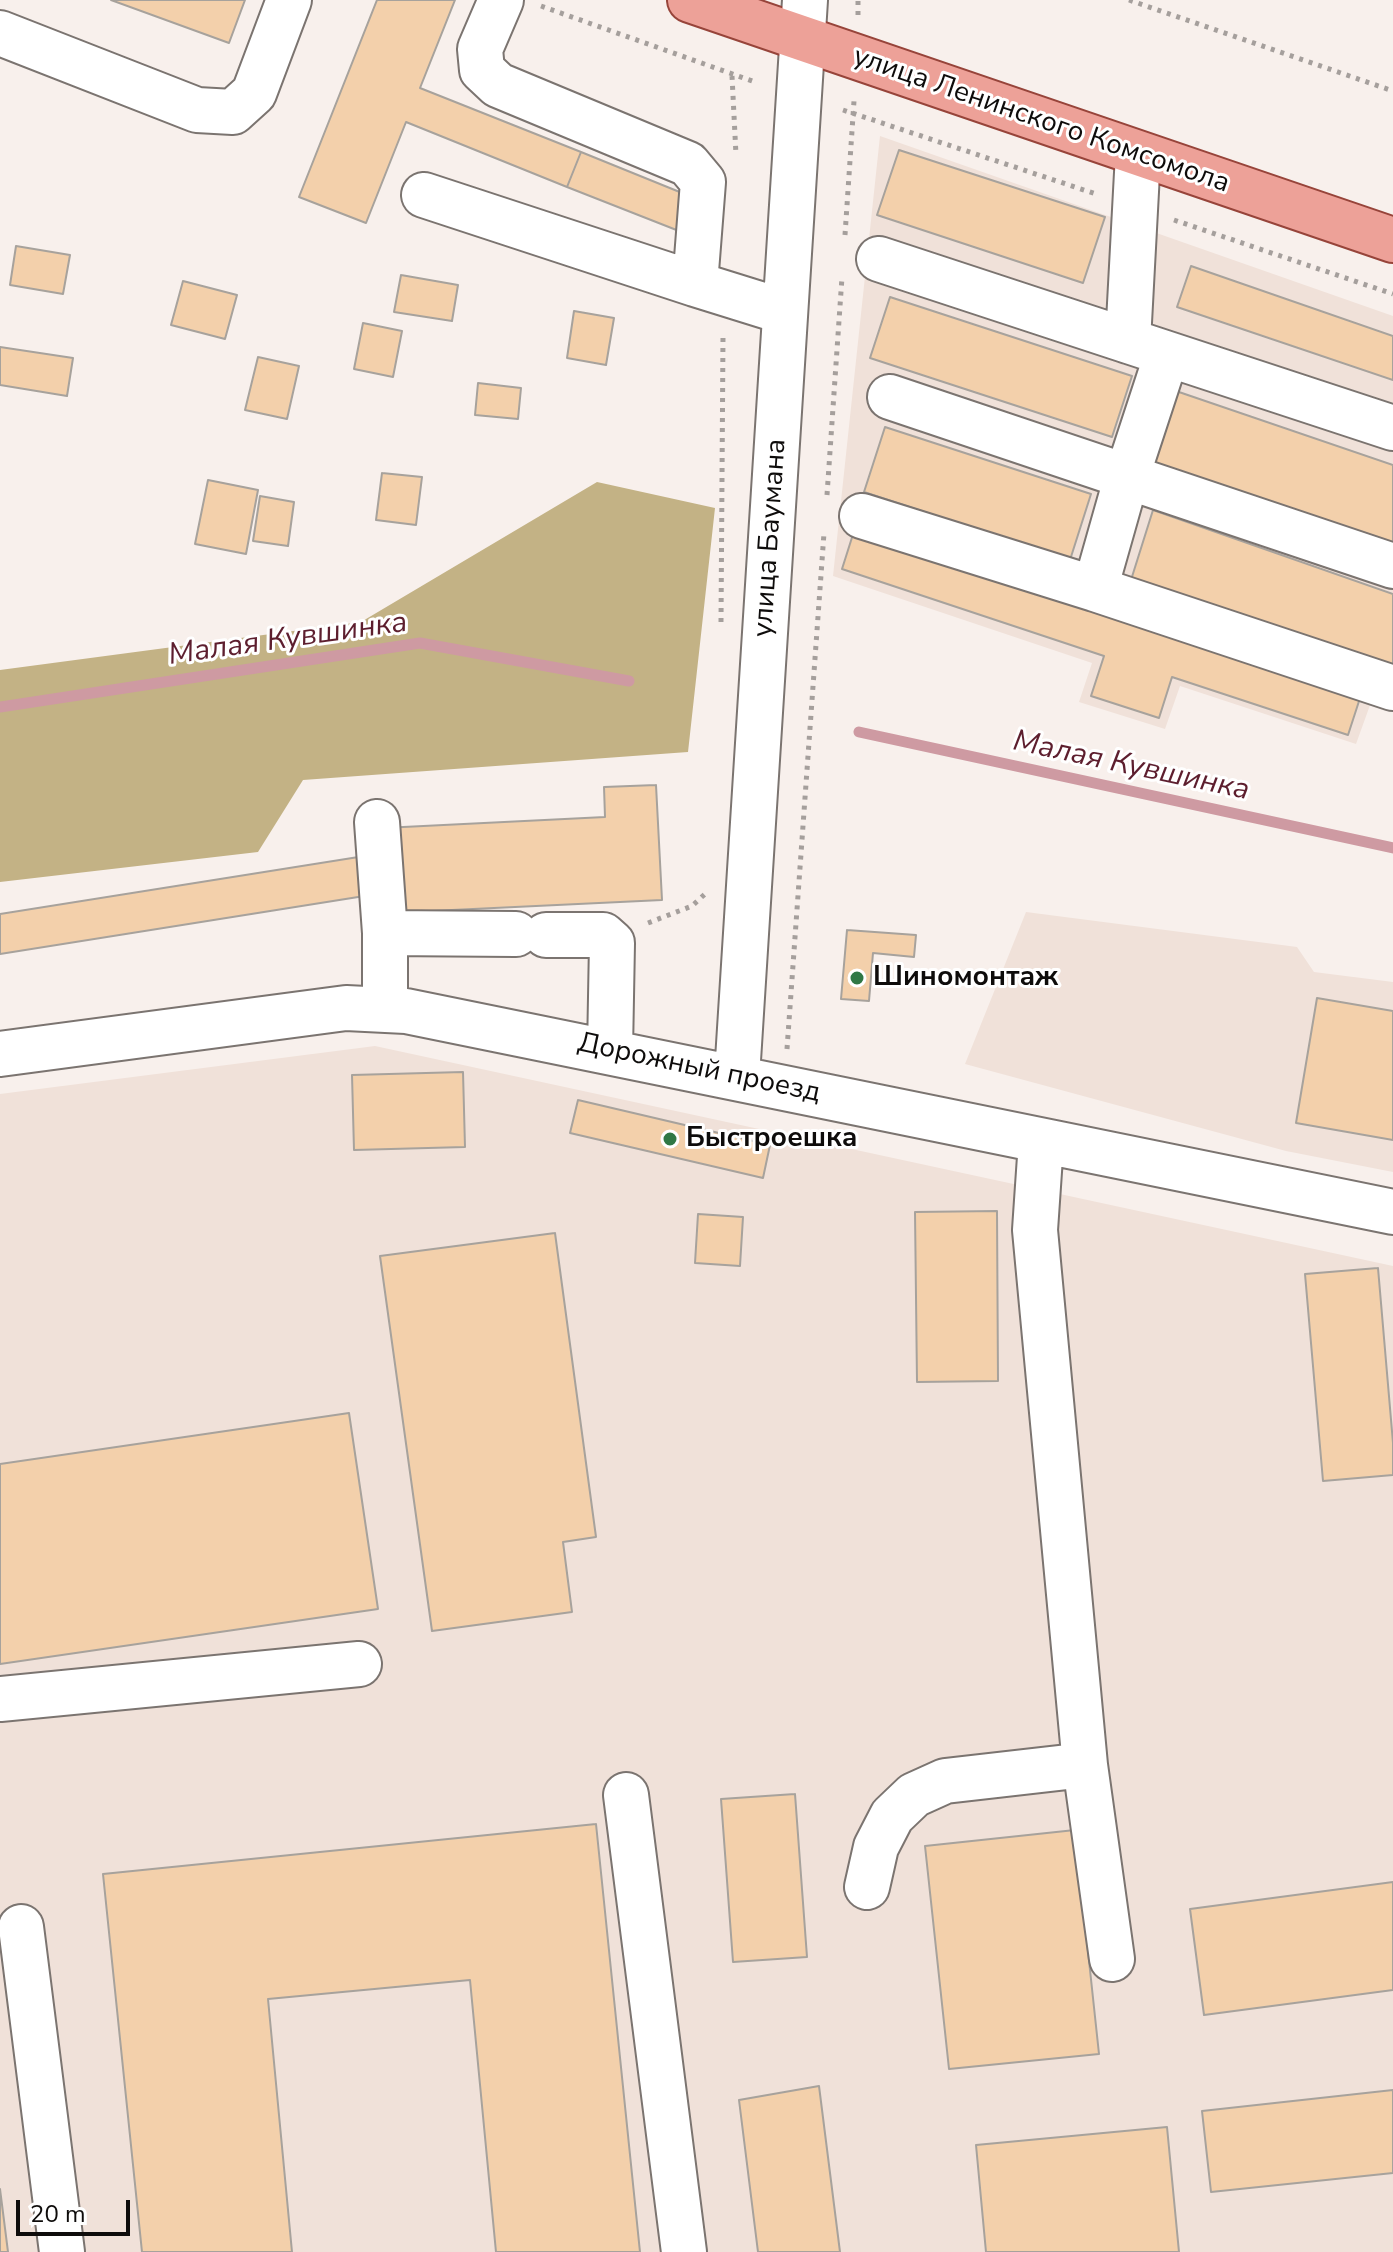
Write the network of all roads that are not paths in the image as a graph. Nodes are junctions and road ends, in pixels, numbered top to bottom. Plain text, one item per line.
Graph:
1 (289, 0) edge
2 (690, 0) edge
3 (520, 2) edge
4 (804, 19) edge
5 (0, 33) edge
6 (1138, 154) junction
7 (424, 195) dead end
8 (1393, 240) edge
9 (855, 256) road end
10 (709, 288) junction
11 (785, 312) junction
12 (1147, 348) junction
13 (890, 397) dead end
14 (1393, 428) edge
15 (1127, 476) junction
16 (838, 515) road end
17 (1393, 566) edge
18 (1095, 589) junction
19 (1393, 688) edge
20 (377, 822) dead end
21 (385, 933) junction
22 (385, 1010) junction
23 (610, 1051) junction
24 (0, 1054) edge
25 (737, 1076) junction
26 (1041, 1142) junction
27 (1393, 1212) edge
28 (359, 1664) dead end
29 (0, 1699) edge
30 (1085, 1765) junction
31 (626, 1795) dead end
32 (867, 1887) dead end
33 (21, 1927) dead end
34 (1112, 1959) dead end
35 (62, 2252) edge
36 (684, 2252) edge

1 - 5 street
2 - 4 main road, улица Ленинского Комсомола
3 - 10 street
4 - 6 main road, улица Ленинского Комсомола
4 - 11 street, улица Баумана
6 - 8 main road, улица Ленинского Комсомола
6 - 12 street
7 - 10 street
9 - 12 street
10 - 11 street
11 - 25 street, улица Баумана
12 - 14 street
12 - 15 street
13 - 15 street
15 - 17 street
15 - 18 street
16 - 18 street
18 - 19 street
20 - 21 street
21 - 22 street
21 - 23 street
22 - 23 street, Дорожный проезд
22 - 24 street, Дорожный проезд
23 - 25 street, Дорожный проезд
25 - 26 street, Дорожный проезд
26 - 27 street, Дорожный проезд
26 - 30 street
28 - 29 street
30 - 32 street
30 - 34 street
31 - 36 street
33 - 35 street

